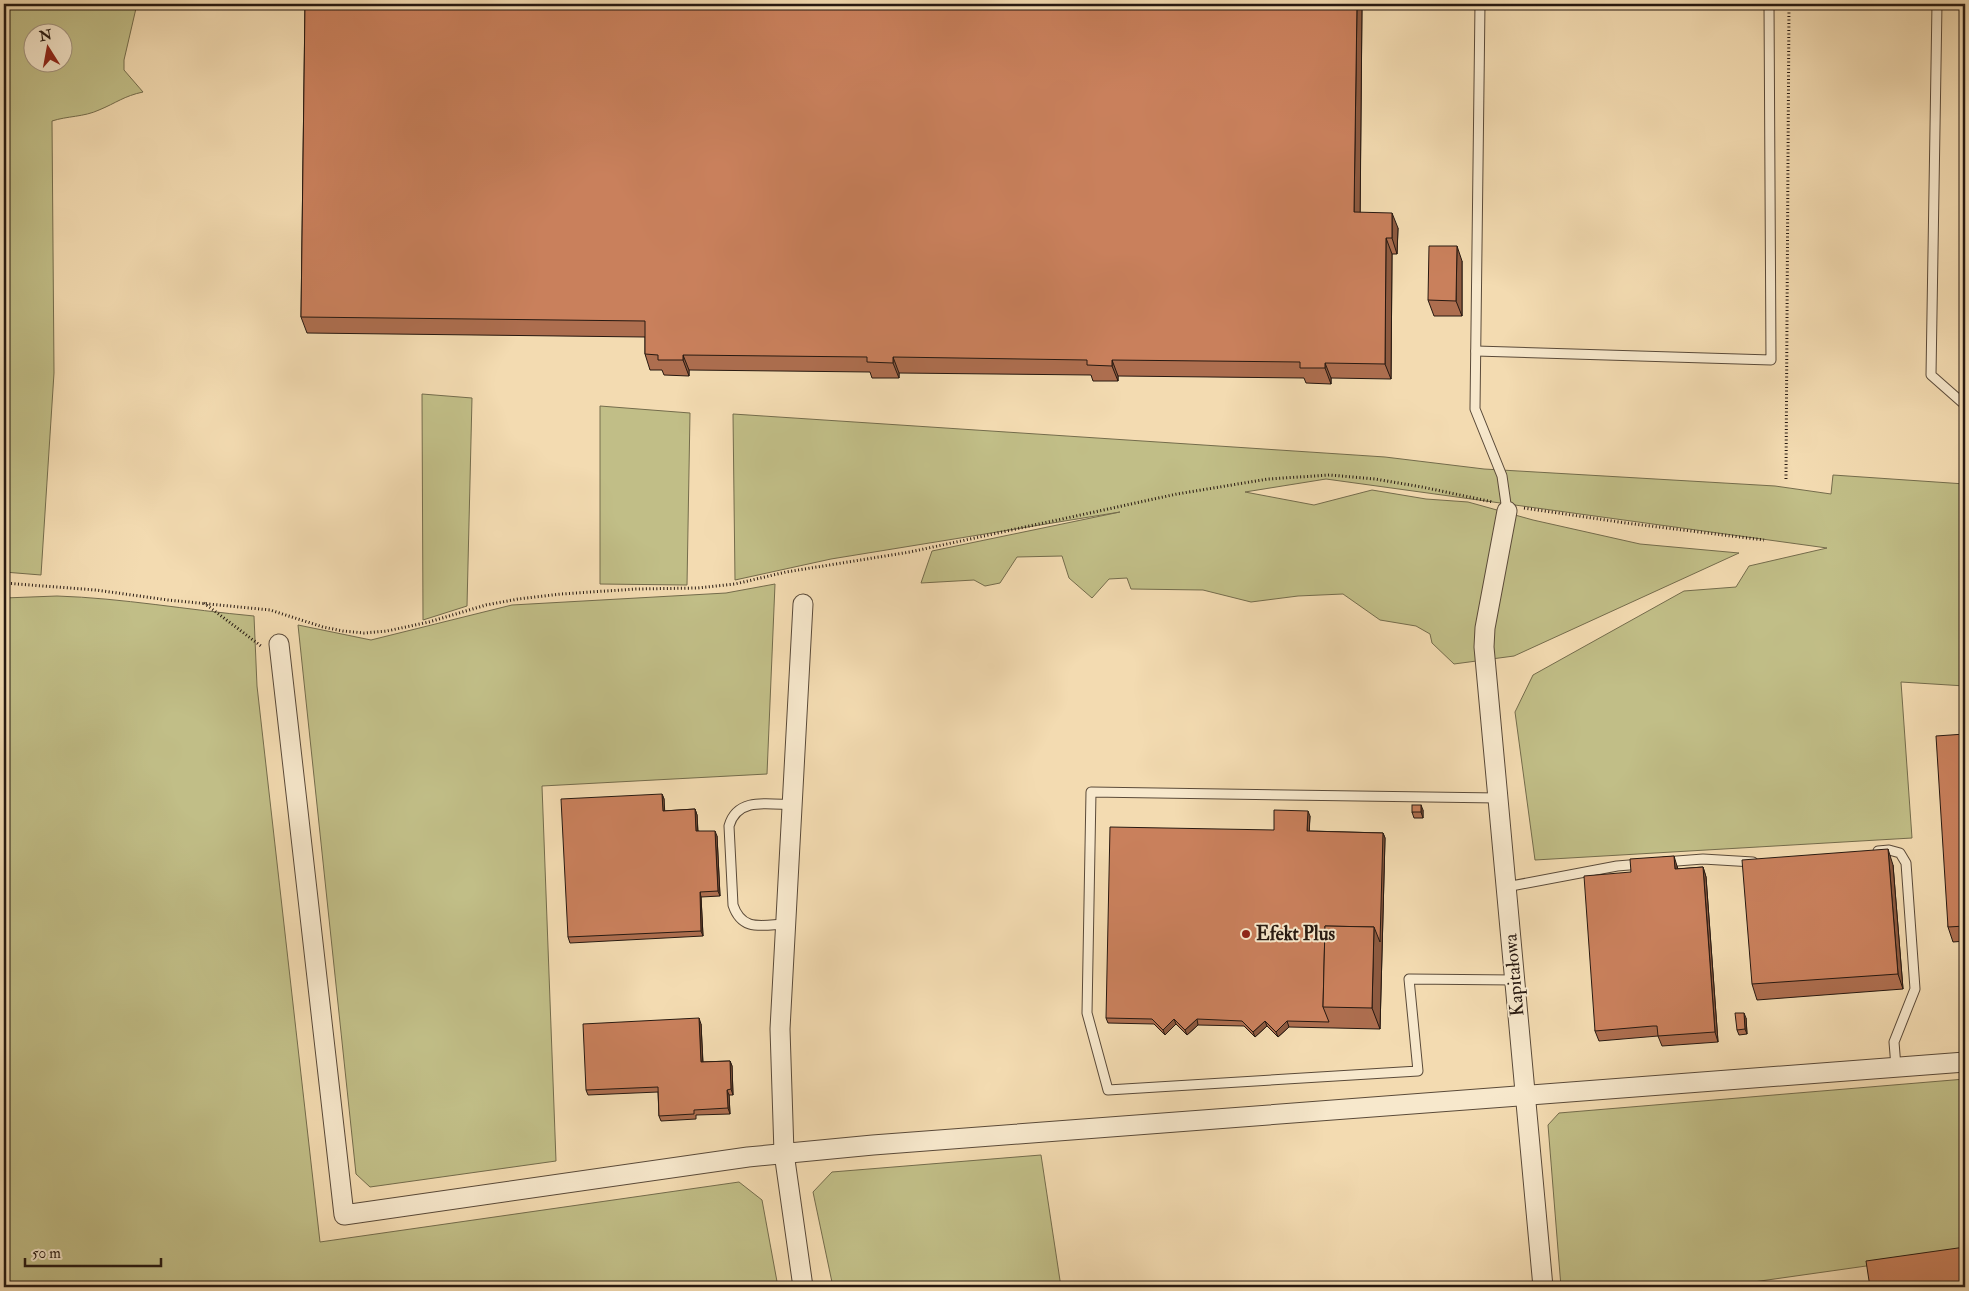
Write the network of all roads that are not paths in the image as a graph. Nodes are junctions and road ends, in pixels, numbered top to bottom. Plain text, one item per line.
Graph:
1 (1480, 4) edge
2 (1769, 4) edge
3 (1936, 4) edge
4 (1476, 351) junction
5 (1965, 405) edge
6 (1507, 508) joint
7 (803, 604) dead end
8 (280, 649) road end
9 (1498, 798) junction
10 (792, 805) junction
11 (1871, 852) edge
12 (1758, 862) edge
13 (1506, 887) junction
14 (785, 924) junction
15 (1514, 980) junction
16 (1965, 1062) edge
17 (1896, 1067) junction
18 (1525, 1095) junction
19 (784, 1153) junction
20 (803, 1287) edge
21 (1542, 1287) edge

1 - 4 lane
2 - 4 lane
3 - 5 lane
4 - 6 lane
6 - 9 street, Kapitałowa
7 - 10 street
8 - 19 street
9 - 13 street, Kapitałowa
9 - 15 lane
10 - 14 street
10 - 14 lane
11 - 17 lane
12 - 13 lane
13 - 15 street, Kapitałowa
14 - 19 street
15 - 18 street, Kapitałowa
16 - 17 street
17 - 18 street
18 - 19 street
18 - 21 street, Kapitałowa
19 - 20 street

